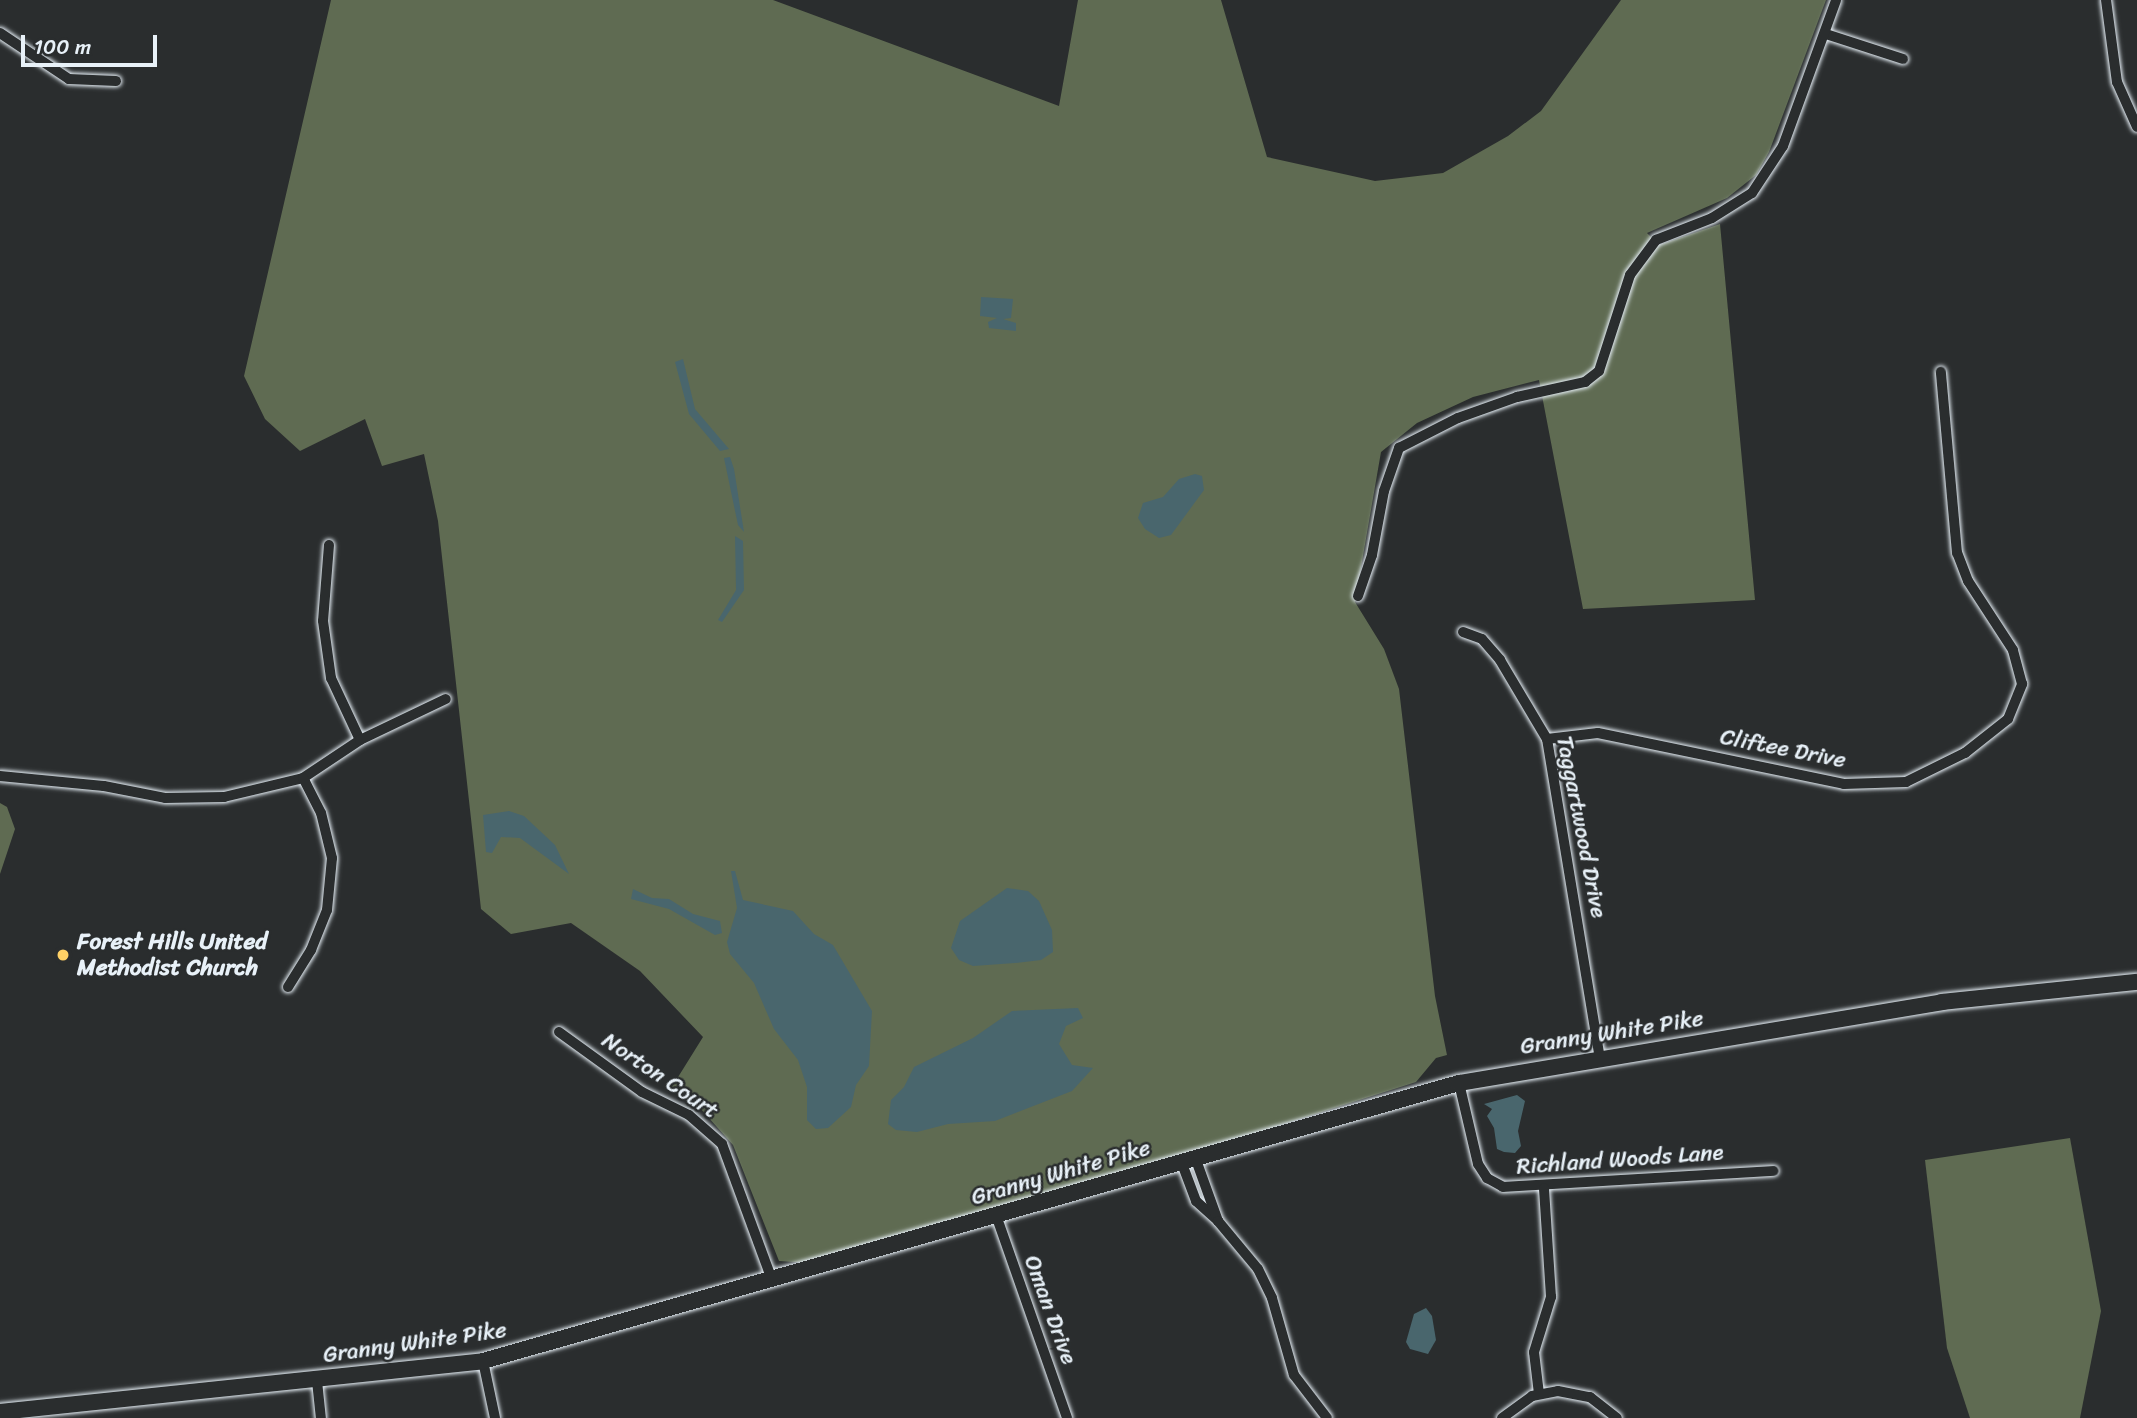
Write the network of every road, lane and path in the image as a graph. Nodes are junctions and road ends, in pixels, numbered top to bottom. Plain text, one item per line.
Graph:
1 (1836, 0) edge
2 (2106, 0) edge
3 (0, 33) edge
4 (1826, 34) junction
5 (1903, 59) dead end
6 (116, 81) dead end
7 (2137, 127) edge
8 (1941, 372) dead end
9 (329, 545) dead end
10 (1358, 596) dead end
11 (1463, 632) dead end
12 (446, 699) dead end
13 (1547, 739) junction
14 (360, 740) junction
15 (0, 776) edge
16 (303, 778) junction
17 (2137, 982) edge
18 (288, 986) dead end
19 (559, 1032) dead end
20 (1600, 1059) junction
21 (1459, 1083) junction
22 (1188, 1159) junction
23 (1774, 1171) dead end
24 (1544, 1188) junction
25 (996, 1215) junction
26 (772, 1280) junction
27 (483, 1361) junction
28 (317, 1381) junction
29 (1539, 1394) junction
30 (0, 1412) edge
31 (321, 1418) edge
32 (495, 1418) edge
33 (1067, 1418) edge
34 (1327, 1418) edge
35 (1502, 1418) edge
36 (1617, 1418) edge

1 - 4 street
2 - 7 street
3 - 6 street
4 - 5 street
4 - 10 street
8 - 13 street, Cliftee Drive
9 - 14 street
11 - 13 street, Taggartwood Drive
12 - 14 street
13 - 20 street, Taggartwood Drive
14 - 16 street
15 - 16 street
16 - 18 street
17 - 20 main road, Granny White Pike
19 - 26 street, Norton Court
20 - 21 main road, Granny White Pike
21 - 22 main road, Granny White Pike
21 - 24 street, Richland Woods Lane
22 - 25 main road, Granny White Pike
22 - 34 street
23 - 24 street, Richland Woods Lane
24 - 29 street
25 - 26 main road, Granny White Pike
25 - 33 street, Oman Drive
26 - 27 main road, Granny White Pike
27 - 28 main road, Granny White Pike
27 - 32 street
28 - 30 main road, Granny White Pike
28 - 31 street
29 - 35 street
29 - 36 street

